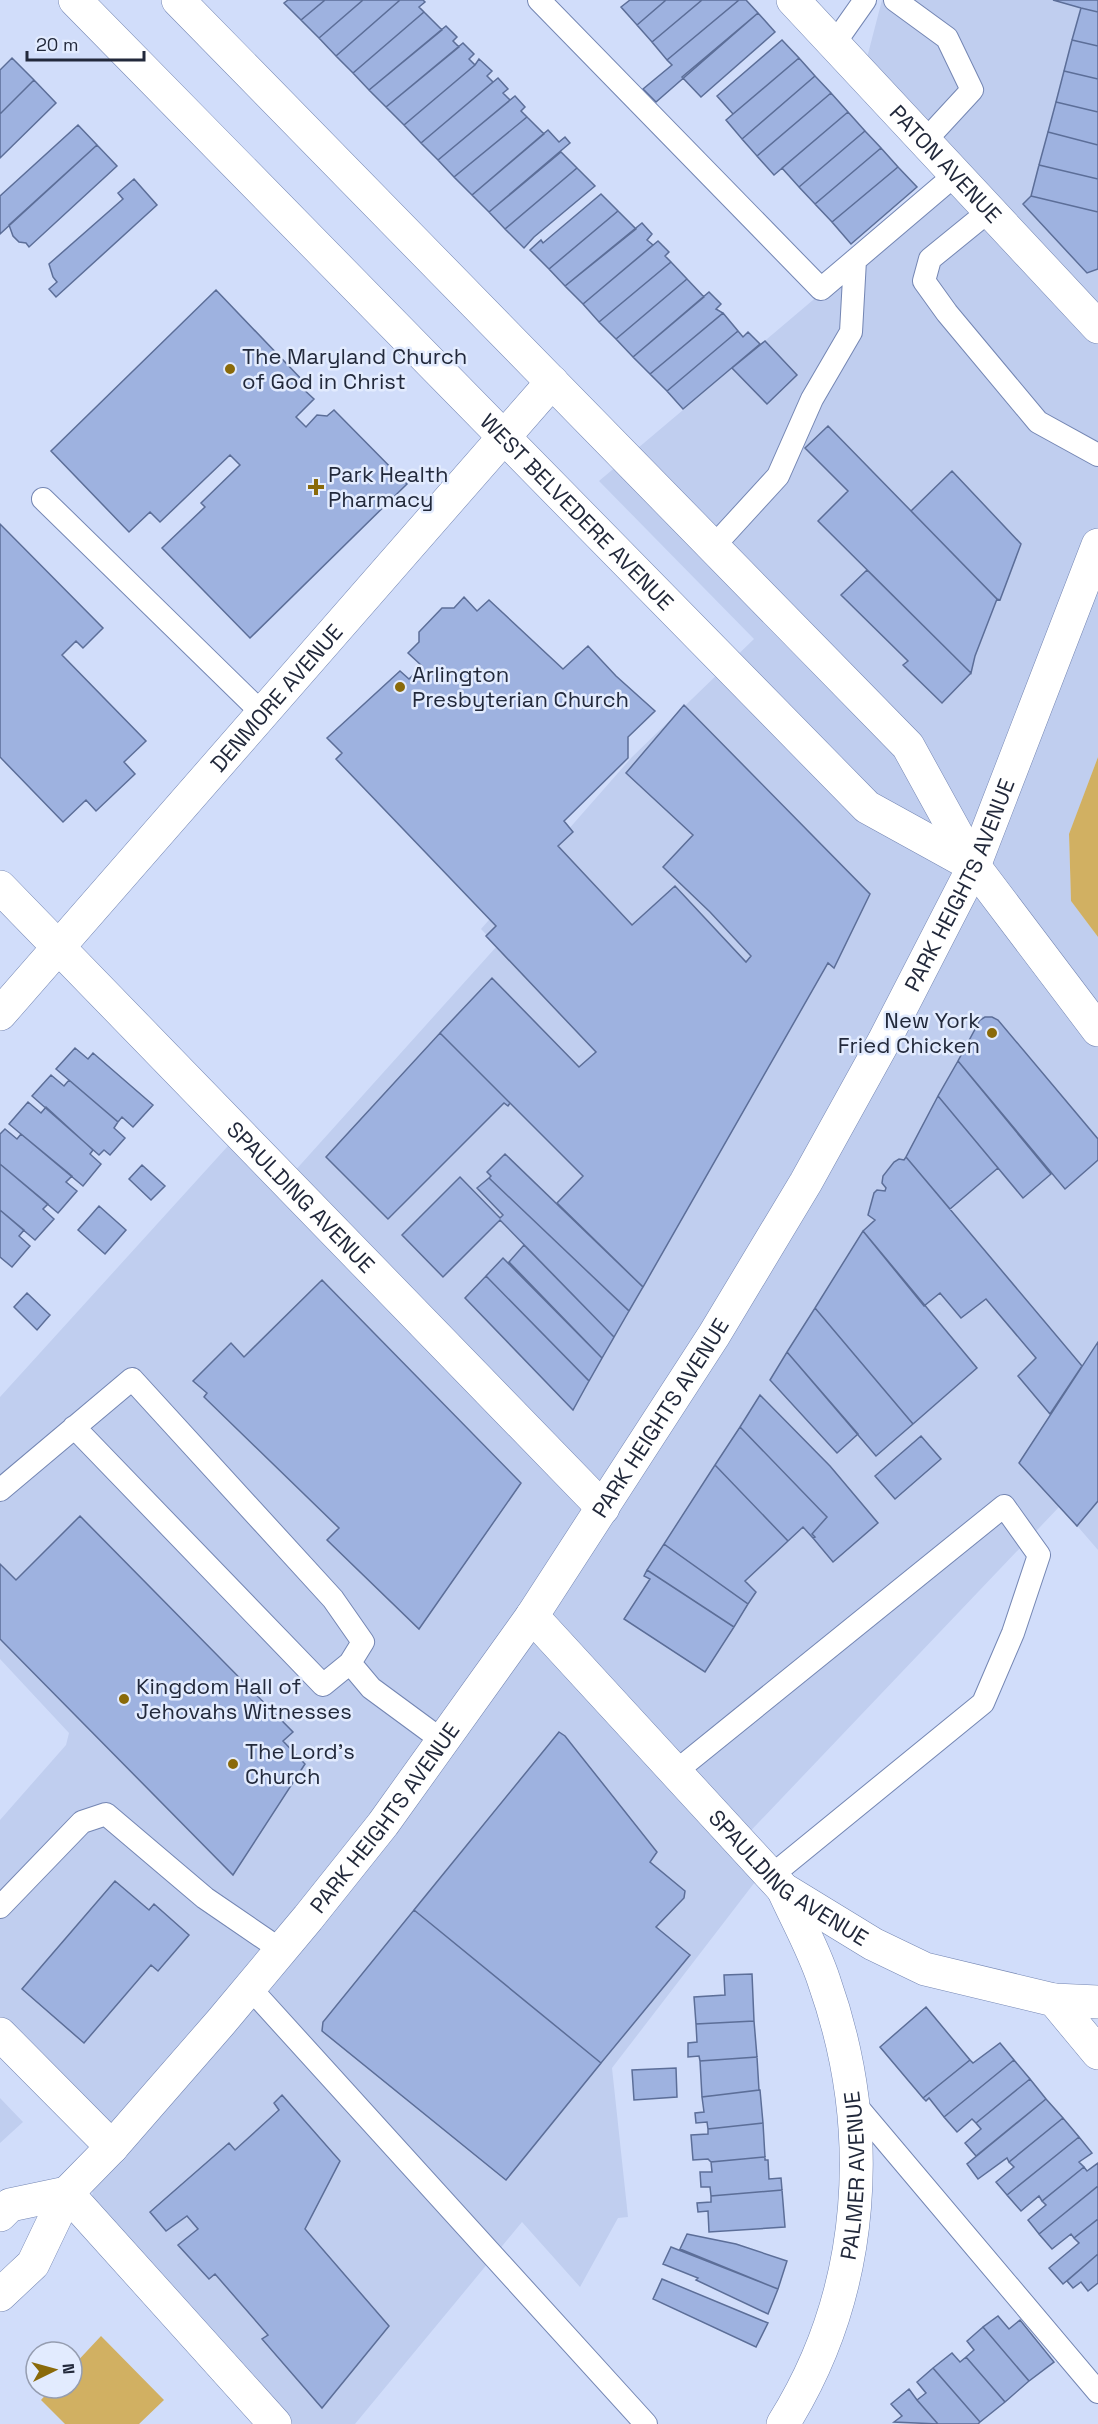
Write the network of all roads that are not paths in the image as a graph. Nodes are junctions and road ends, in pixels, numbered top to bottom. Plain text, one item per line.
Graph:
1 (75, 0) edge
2 (178, 0) edge
3 (539, 0) edge
4 (793, 0) edge
5 (866, 0) edge
6 (895, 0) edge
7 (834, 44) junction
8 (924, 142) junction
9 (955, 175) junction
10 (989, 211) junction
11 (855, 260) junction
12 (1098, 327) edge
13 (552, 382) junction
14 (504, 439) junction
15 (1098, 455) edge
16 (43, 499) dead end
17 (1098, 545) edge
18 (713, 547) junction
19 (263, 714) junction
20 (974, 866) junction
21 (0, 887) edge
22 (59, 947) junction
23 (0, 1014) edge
24 (1098, 1030) edge
25 (75, 1427) junction
26 (0, 1490) edge
27 (603, 1508) junction
28 (532, 1616) junction
29 (350, 1663) junction
30 (443, 1742) junction
31 (675, 1772) junction
32 (777, 1883) junction
33 (0, 1906) edge
34 (281, 1950) junction
35 (250, 1989) junction
36 (1053, 2000) junction
37 (1098, 2002) edge
38 (0, 2034) edge
39 (1098, 2053) edge
40 (855, 2103) junction
41 (112, 2147) junction
42 (67, 2193) junction
43 (0, 2215) edge
44 (0, 2295) edge
45 (1098, 2392) edge
46 (275, 2424) edge
47 (646, 2424) edge
48 (783, 2424) edge

1 - 14 main road, WEST BELVEDERE AVENUE
2 - 13 main road, WEST BELVEDERE AVENUE
3 - 11 lane
4 - 7 main road, PATON AVENUE
5 - 7 lane
6 - 8 lane
7 - 8 main road, PATON AVENUE
8 - 9 main road, PATON AVENUE
9 - 10 main road, PATON AVENUE
9 - 11 lane
10 - 12 main road, PATON AVENUE
10 - 15 lane
11 - 18 lane
13 - 14 main road, DENMORE AVENUE
13 - 18 main road, WEST BELVEDERE AVENUE
14 - 19 main road, DENMORE AVENUE
14 - 20 main road, WEST BELVEDERE AVENUE
16 - 19 lane
17 - 20 main road, PARK HEIGHTS AVENUE
18 - 20 main road, WEST BELVEDERE AVENUE
19 - 22 main road, DENMORE AVENUE
20 - 24 main road, WEST BELVEDERE AVENUE
20 - 27 main road, PARK HEIGHTS AVENUE
21 - 22 main road, SPAULDING AVENUE
22 - 23 main road, DENMORE AVENUE
22 - 27 main road, SPAULDING AVENUE
25 - 26 lane
25 - 29 lane
25 - 29 lane
27 - 28 main road, PARK HEIGHTS AVENUE
28 - 30 main road, PARK HEIGHTS AVENUE
28 - 31 main road, SPAULDING AVENUE
29 - 30 lane
30 - 34 main road, PARK HEIGHTS AVENUE
31 - 32 main road, SPAULDING AVENUE
31 - 32 lane
32 - 36 main road, SPAULDING AVENUE
32 - 40 main road, PALMER AVENUE
33 - 34 lane
34 - 35 main road, PARK HEIGHTS AVENUE
35 - 41 main road, PARK HEIGHTS AVENUE
35 - 47 lane
36 - 37 main road
36 - 39 main road
38 - 41 main road
40 - 45 lane
40 - 48 main road, PALMER AVENUE
41 - 42 main road, PARK HEIGHTS AVENUE
42 - 43 main road
42 - 44 main road, PARK HEIGHTS AVENUE
42 - 46 main road

